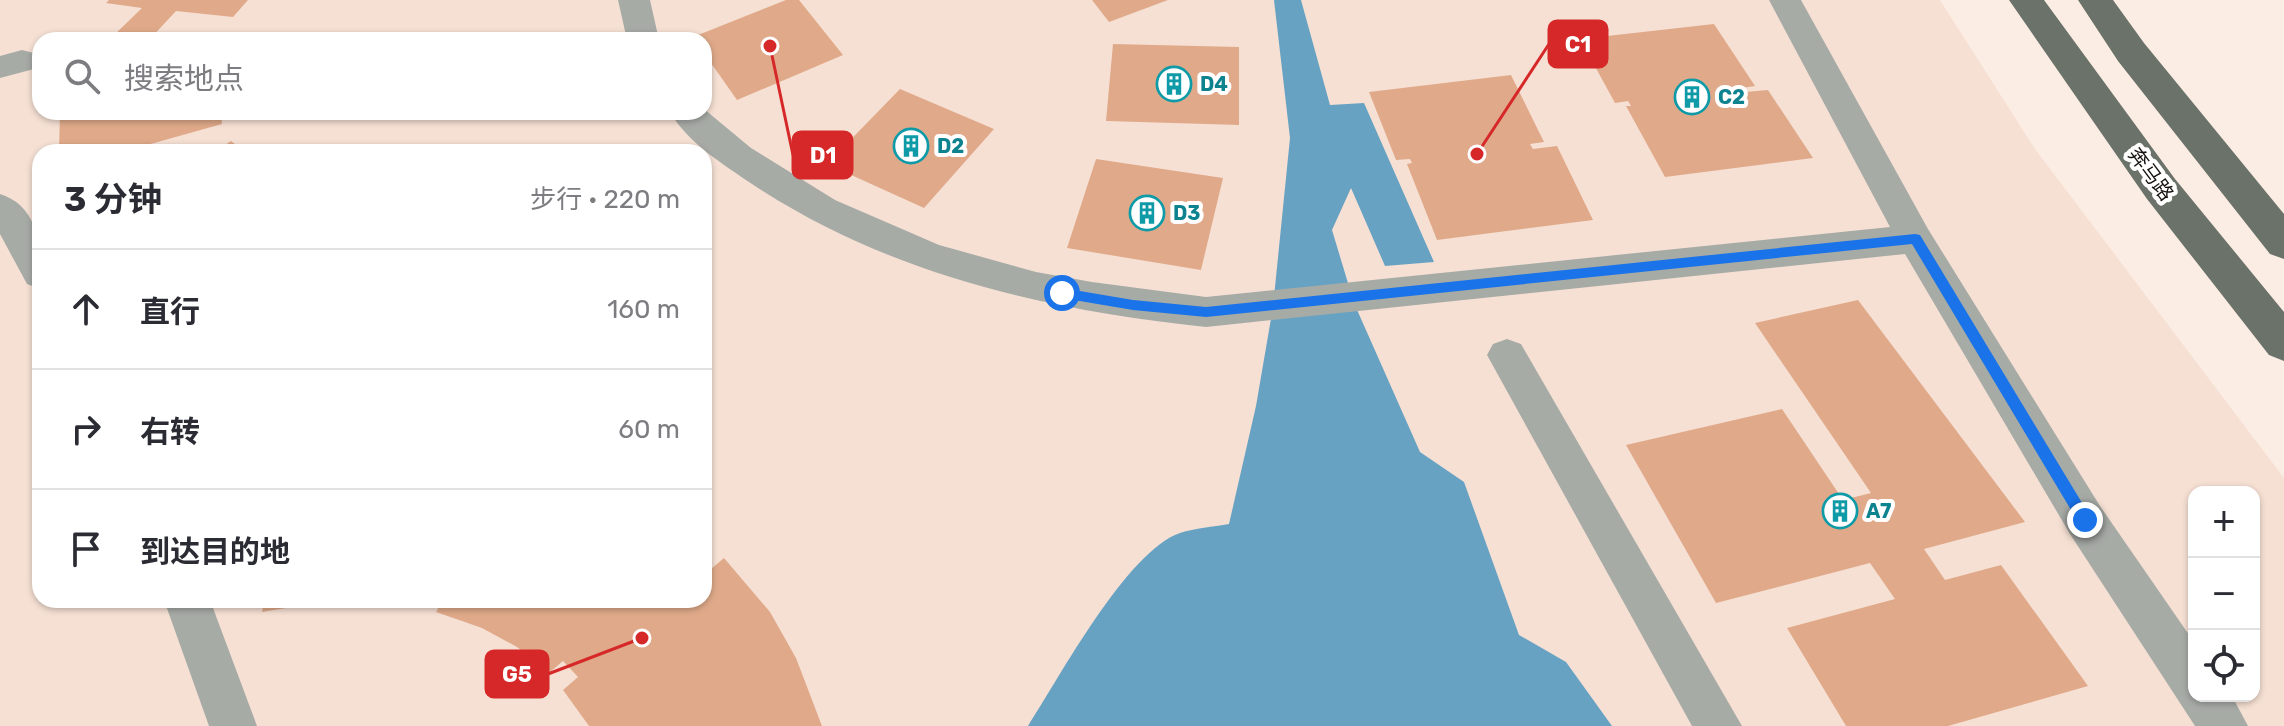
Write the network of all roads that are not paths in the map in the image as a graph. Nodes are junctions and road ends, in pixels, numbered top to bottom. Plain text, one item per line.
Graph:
1 (634, 0) edge
2 (1785, 0) edge
3 (2026, 0) edge
4 (2095, 0) edge
5 (641, 32) edge
6 (696, 120) edge
7 (0, 208) edge
8 (1915, 239) junction
9 (2284, 243) edge
10 (32, 258) edge
11 (2284, 343) edge
12 (1507, 355) dead end
13 (190, 608) edge
14 (2188, 673) edge
15 (2207, 702) edge
16 (233, 726) edge
17 (1718, 726) edge
18 (2224, 726) edge

1 - 5 lane
2 - 8 lane
3 - 11 main road, 奔马路
4 - 9 main road
6 - 8 lane
7 - 10 lane
8 - 14 lane
12 - 17 lane
13 - 16 lane
15 - 18 lane

